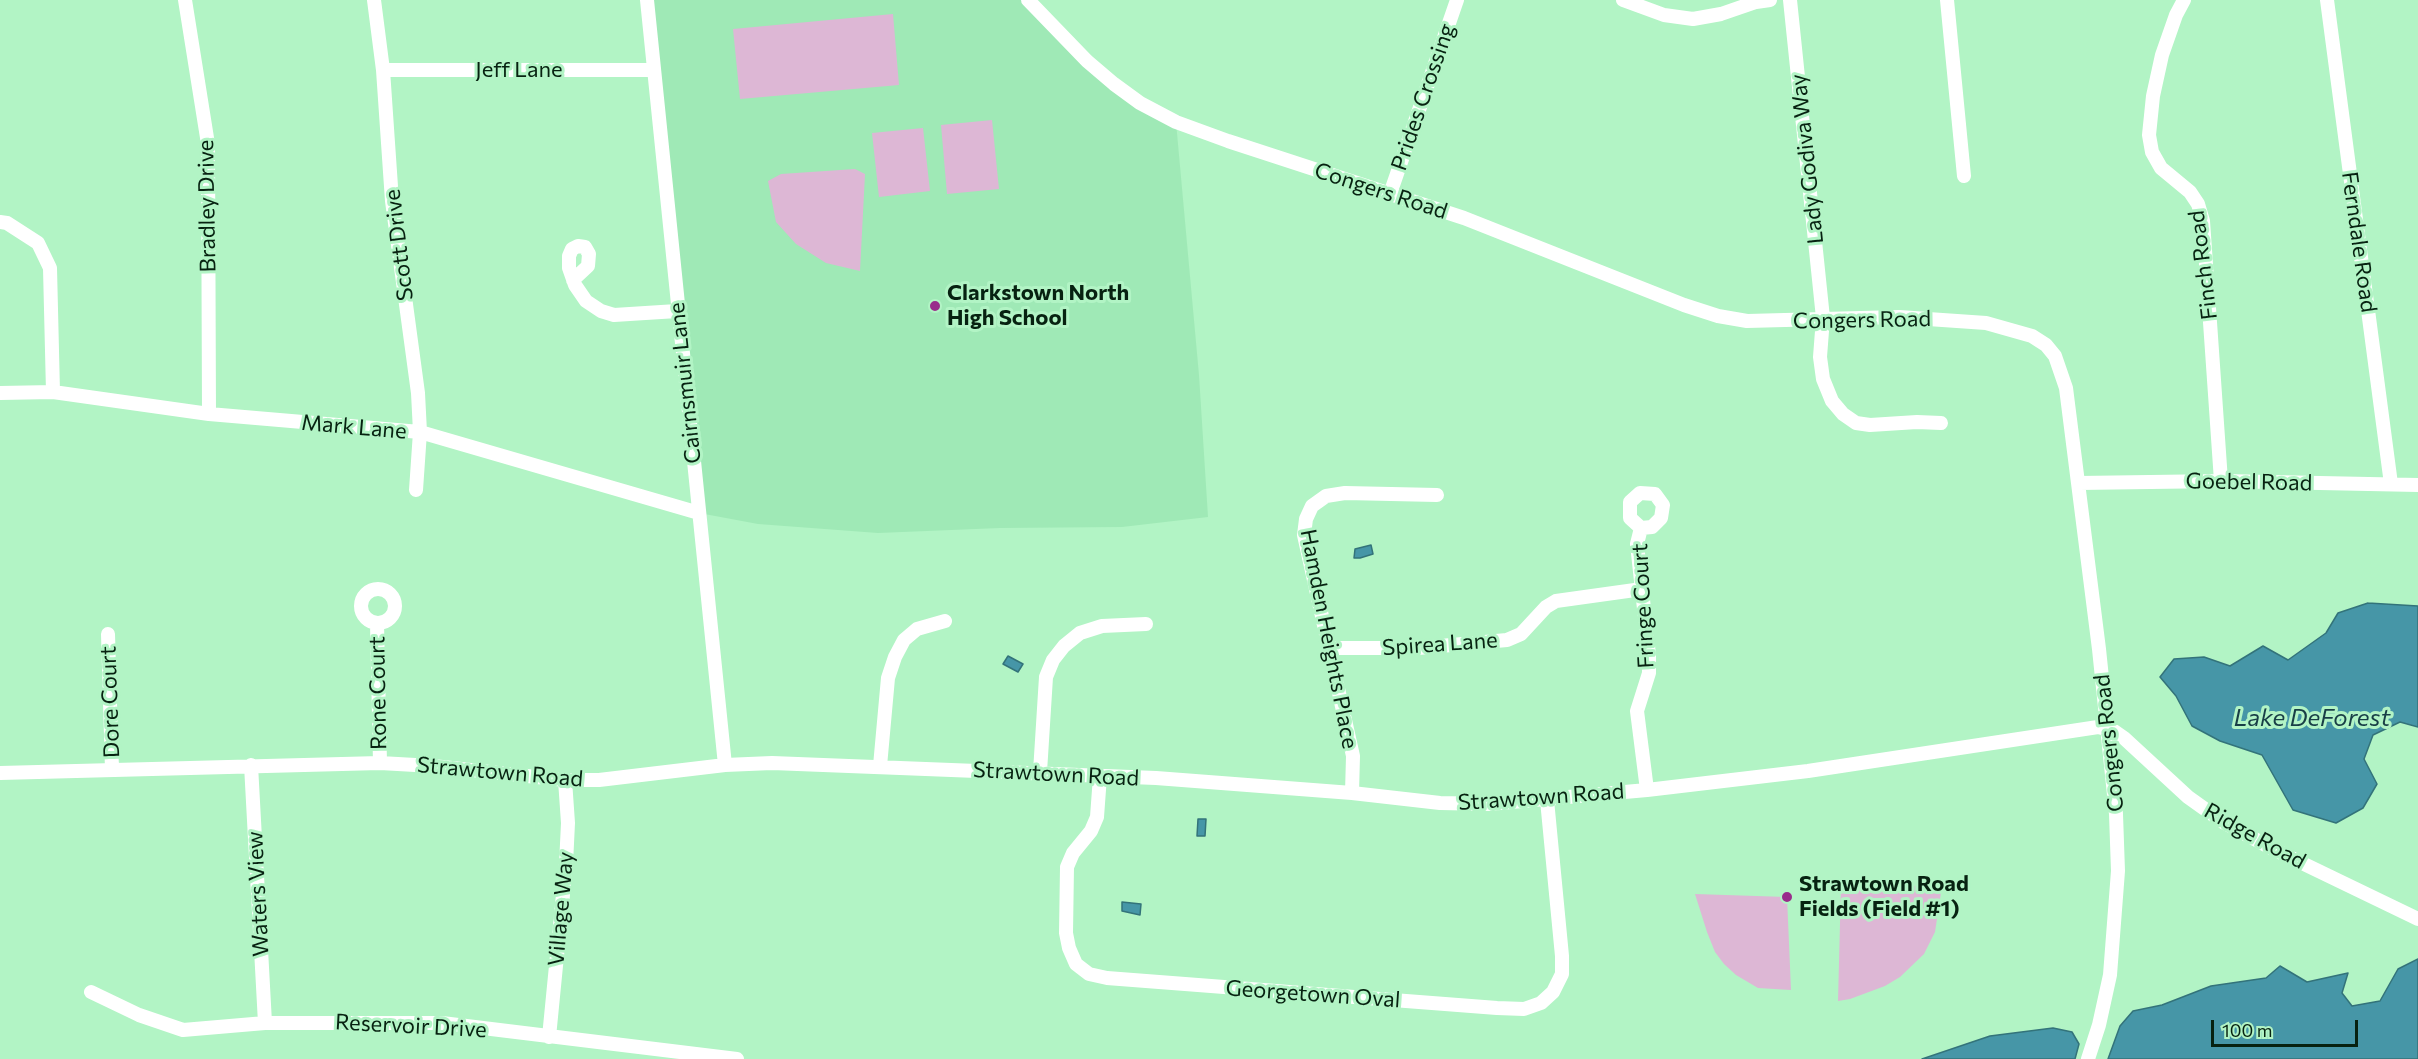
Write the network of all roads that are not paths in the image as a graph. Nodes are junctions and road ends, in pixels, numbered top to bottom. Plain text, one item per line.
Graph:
1 (185, 0) edge
2 (374, 0) edge
3 (647, 0) edge
4 (1028, 0) edge
5 (1457, 0) edge
6 (1770, 0) edge
7 (1790, 0) edge
8 (1947, 0) edge
9 (2184, 0) edge
10 (2327, 0) edge
11 (1628, 1) edge
12 (383, 70) junction
13 (654, 70) junction
14 (1964, 177) dead end
15 (1390, 194) junction
16 (0, 222) edge
17 (573, 280) dead end
18 (677, 311) junction
19 (1823, 318) junction
20 (53, 392) junction
21 (0, 393) edge
22 (209, 414) junction
23 (1941, 423) dead end
24 (420, 432) junction
25 (2221, 481) junction
26 (2079, 483) junction
27 (2391, 484) junction
28 (2418, 485) edge
29 (416, 490) dead end
30 (1437, 495) dead end
31 (699, 513) junction
32 (1641, 528) dead end
33 (1642, 589) junction
34 (945, 621) dead end
35 (377, 623) dead end
36 (1146, 624) dead end
37 (108, 634) dead end
38 (1330, 648) junction
39 (2108, 729) junction
40 (380, 763) junction
41 (251, 765) junction
42 (725, 765) junction
43 (880, 766) junction
44 (112, 770) junction
45 (1040, 772) junction
46 (0, 773) edge
47 (1100, 776) junction
48 (565, 780) junction
49 (1647, 790) junction
50 (1352, 793) junction
51 (1547, 800) junction
52 (2418, 919) edge
53 (91, 992) dead end
54 (265, 1023) junction
55 (549, 1037) junction
56 (737, 1059) edge
57 (2088, 1059) edge

1 - 22 street, Bradley Drive
2 - 12 street, Scott Drive
3 - 13 street, Cairnsmuir Lane
4 - 15 street, Congers Road
5 - 15 street, Prides Crossing
6 - 11 street
7 - 19 street, Lady Godiva Way
8 - 14 street
9 - 25 street, Finch Road
10 - 27 street, Ferndale Road
12 - 13 street, Jeff Lane
12 - 24 street, Scott Drive
13 - 18 street, Cairnsmuir Lane
15 - 19 street, Congers Road
16 - 20 street
17 - 18 street
18 - 31 street, Cairnsmuir Lane
19 - 23 street, Lady Godiva Way
19 - 26 street, Congers Road
20 - 21 street, Mark Lane
20 - 22 street, Mark Lane
22 - 24 street, Mark Lane
24 - 29 street, Scott Drive
24 - 31 street, Mark Lane
25 - 26 street, Goebel Road
25 - 27 street, Goebel Road
26 - 39 street, Congers Road
27 - 28 street, Goebel Road
30 - 38 street, Hamden Heights Place
31 - 42 street, Cairnsmuir Lane
32 - 33 street, Fringe Court
33 - 38 street, Spirea Lane
33 - 49 street, Fringe Court
34 - 43 street
35 - 40 street, Rone Court
36 - 45 street
37 - 44 street, Dore Court
38 - 50 street, Hamden Heights Place
39 - 49 street, Strawtown Road
39 - 52 street, Ridge Road
39 - 57 street, Congers Road
40 - 41 street, Strawtown Road
40 - 48 street, Strawtown Road
41 - 44 street, Strawtown Road
41 - 54 street, Waters View
42 - 43 street, Strawtown Road
42 - 48 street, Strawtown Road
43 - 45 street, Strawtown Road
44 - 46 street, Strawtown Road
45 - 47 street, Strawtown Road
47 - 50 street, Strawtown Road
47 - 51 street, Georgetown Oval
48 - 55 street, Village Way
49 - 51 street, Strawtown Road
50 - 51 street, Strawtown Road
53 - 54 street, Reservoir Drive
54 - 55 street, Reservoir Drive
55 - 56 street, Reservoir Drive

